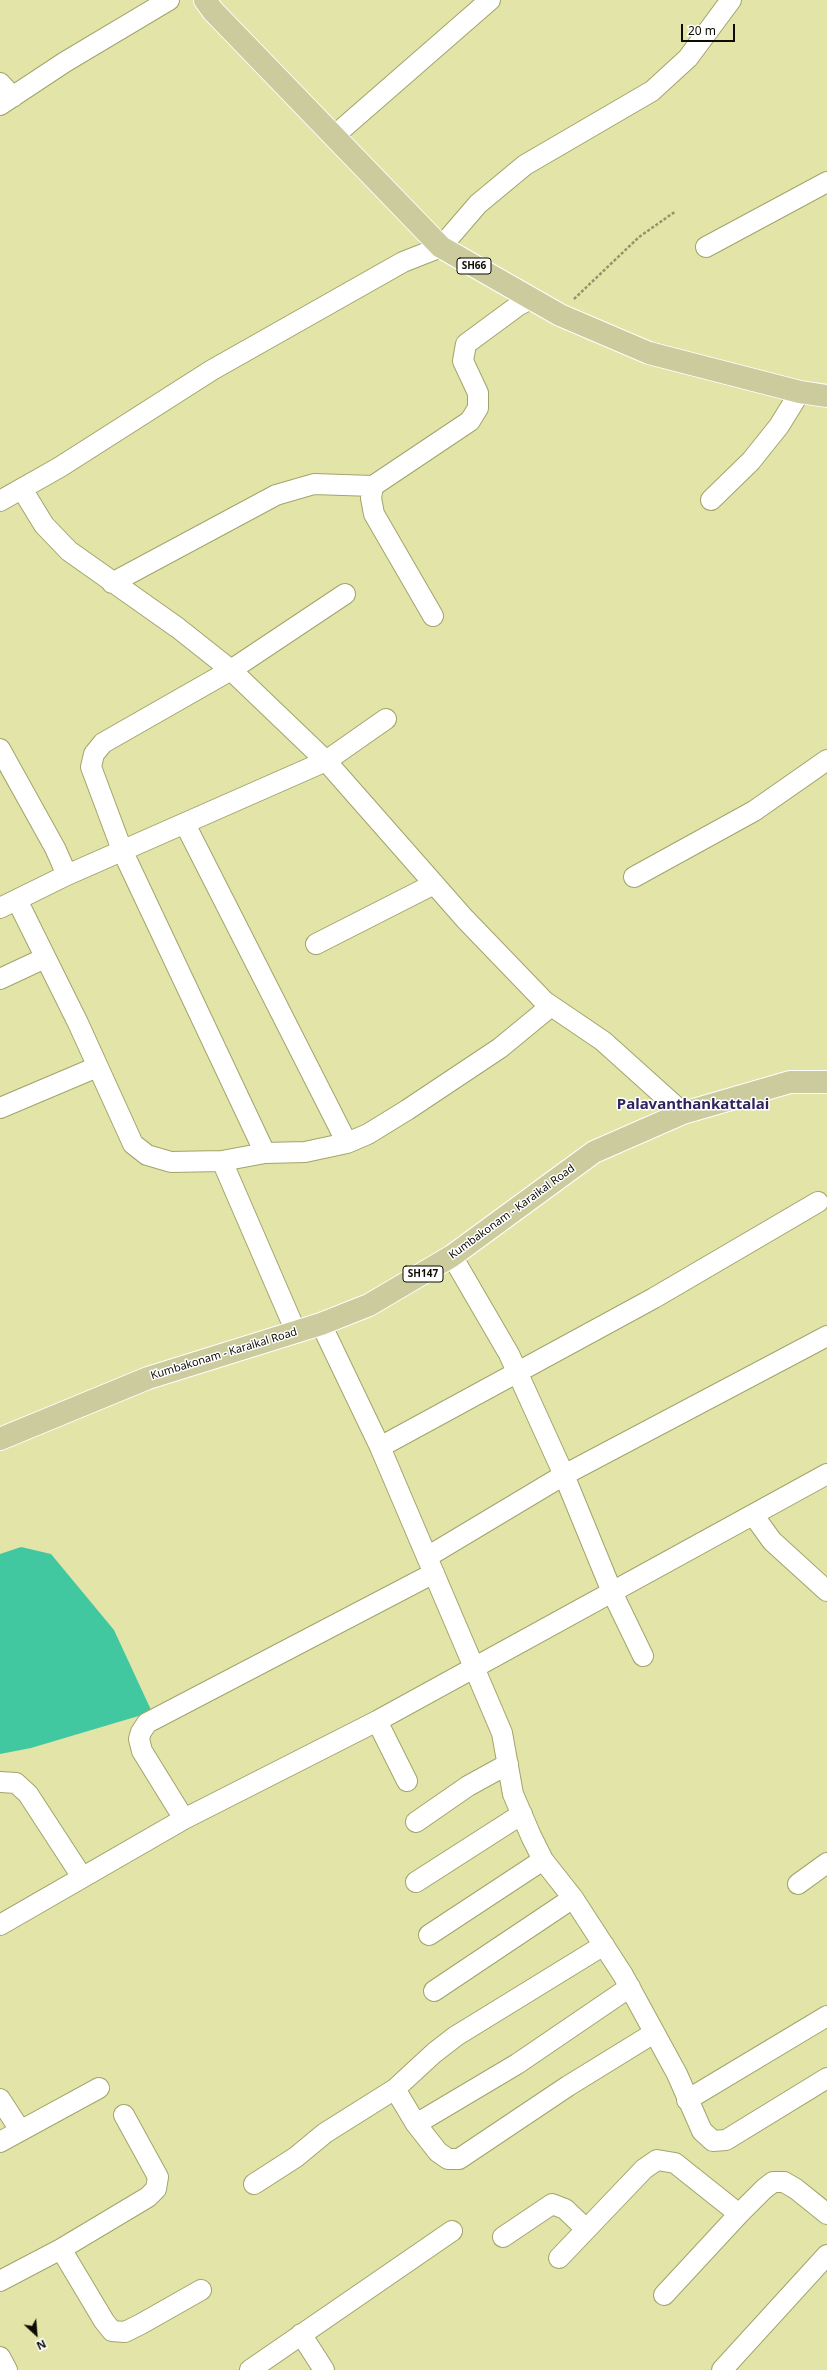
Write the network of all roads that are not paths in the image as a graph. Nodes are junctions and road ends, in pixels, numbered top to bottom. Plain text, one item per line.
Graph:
1 (169, 0) edge
2 (205, 0) edge
3 (490, 0) edge
4 (731, 0) edge
5 (4, 95) edge
6 (334, 136) junction
7 (827, 182) edge
8 (441, 247) junction
9 (706, 247) dead end
10 (531, 299) junction
11 (800, 392) junction
12 (827, 396) edge
13 (373, 486) junction
14 (22, 489) junction
15 (710, 500) dead end
16 (0, 501) edge
17 (112, 583) junction
18 (345, 594) dead end
19 (433, 616) dead end
20 (231, 670) junction
21 (386, 719) dead end
22 (0, 750) edge
23 (827, 760) edge
24 (326, 761) junction
25 (185, 824) junction
26 (122, 850) junction
27 (67, 875) junction
28 (634, 877) dead end
29 (434, 884) junction
30 (9, 904) edge
31 (316, 944) dead end
32 (45, 958) junction
33 (0, 980) edge
34 (551, 1006) junction
35 (97, 1067) junction
36 (827, 1082) edge
37 (0, 1108) edge
38 (682, 1113) junction
39 (347, 1143) junction
40 (265, 1153) junction
41 (222, 1161) junction
42 (818, 1202) dead end
43 (452, 1256) junction
44 (321, 1324) junction
45 (296, 1332) junction
46 (827, 1336) edge
47 (518, 1374) junction
48 (0, 1439) edge
49 (380, 1447) junction
50 (827, 1474) edge
51 (564, 1475) junction
52 (754, 1516) junction
53 (430, 1565) junction
54 (827, 1591) edge
55 (612, 1592) junction
56 (643, 1656) dead end
57 (474, 1668) junction
58 (377, 1721) junction
59 (508, 1764) junction
60 (407, 1781) dead end
61 (0, 1782) edge
62 (522, 1814) junction
63 (184, 1819) junction
64 (416, 1822) dead end
65 (543, 1860) junction
66 (827, 1863) edge
67 (82, 1877) junction
68 (416, 1882) dead end
69 (798, 1884) dead end
70 (573, 1898) junction
71 (0, 1925) edge
72 (429, 1935) dead end
73 (604, 1945) junction
74 (630, 1987) junction
75 (434, 1991) dead end
76 (827, 2016) edge
77 (654, 2033) junction
78 (827, 2078) edge
79 (99, 2088) dead end
80 (395, 2089) junction
81 (0, 2099) edge
82 (687, 2100) junction
83 (124, 2115) dead end
84 (416, 2124) junction
85 (20, 2130) junction
86 (0, 2142) edge
87 (254, 2184) dead end
88 (739, 2214) junction
89 (827, 2214) edge
90 (585, 2228) junction
91 (452, 2231) dead end
92 (503, 2237) dead end
93 (61, 2249) junction
94 (827, 2255) edge
95 (559, 2258) dead end
96 (0, 2281) edge
97 (201, 2290) dead end
98 (664, 2295) dead end
99 (302, 2334) junction
100 (0, 2357) edge
101 (7, 2370) edge
102 (250, 2370) edge
103 (324, 2370) edge
104 (722, 2370) edge

1 - 5 street
2 - 6 main road, SH66
3 - 6 street
4 - 8 street
6 - 8 main road, SH66
7 - 9 street
8 - 10 main road, SH66
8 - 14 street
10 - 11 main road, SH66
10 - 13 street
11 - 12 main road, SH66
11 - 15 street
13 - 17 street
13 - 19 street
14 - 16 street
14 - 17 street
17 - 20 street
18 - 20 street
20 - 24 street
20 - 26 street
21 - 24 street
22 - 27 street
23 - 28 street
24 - 25 street
24 - 29 street
25 - 26 street
25 - 39 street
26 - 27 street
26 - 40 street
27 - 30 street
29 - 31 street
29 - 34 street
30 - 32 street
32 - 33 street
32 - 35 street
34 - 38 street
34 - 39 street
35 - 37 street
35 - 41 street
36 - 38 main road, Kumbakonam - Karaikal Road / SH147
38 - 43 main road, Kumbakonam - Karaikal Road / SH147
39 - 40 street
40 - 41 street
41 - 45 street
42 - 47 street
43 - 44 main road, Kumbakonam - Karaikal Road / SH147
43 - 47 street
44 - 45 main road, Kumbakonam - Karaikal Road / SH147
44 - 49 street
45 - 48 main road, Kumbakonam - Karaikal Road / SH147
46 - 51 street
47 - 49 street
47 - 51 street
49 - 53 street
50 - 52 street
51 - 53 street
51 - 55 street
52 - 54 street
52 - 55 street
53 - 57 street
53 - 63 street
55 - 56 street
55 - 57 street
57 - 58 street
57 - 59 street
58 - 60 street
58 - 63 street
59 - 62 street
59 - 64 street
61 - 67 street
62 - 65 street
62 - 68 street
63 - 67 street
65 - 70 street
65 - 72 street
66 - 69 street
67 - 71 street
70 - 73 street
70 - 75 street
73 - 74 street
73 - 80 street
74 - 77 street
74 - 84 street
76 - 82 street
77 - 82 street
77 - 84 street
78 - 82 street
79 - 85 street
80 - 84 street
80 - 87 street
81 - 85 street
83 - 93 street
85 - 86 street
88 - 89 street
88 - 90 street
88 - 98 street
90 - 92 street
90 - 95 street
91 - 99 street
93 - 96 street
93 - 97 street
94 - 104 street
99 - 102 street
99 - 103 street
100 - 101 street

